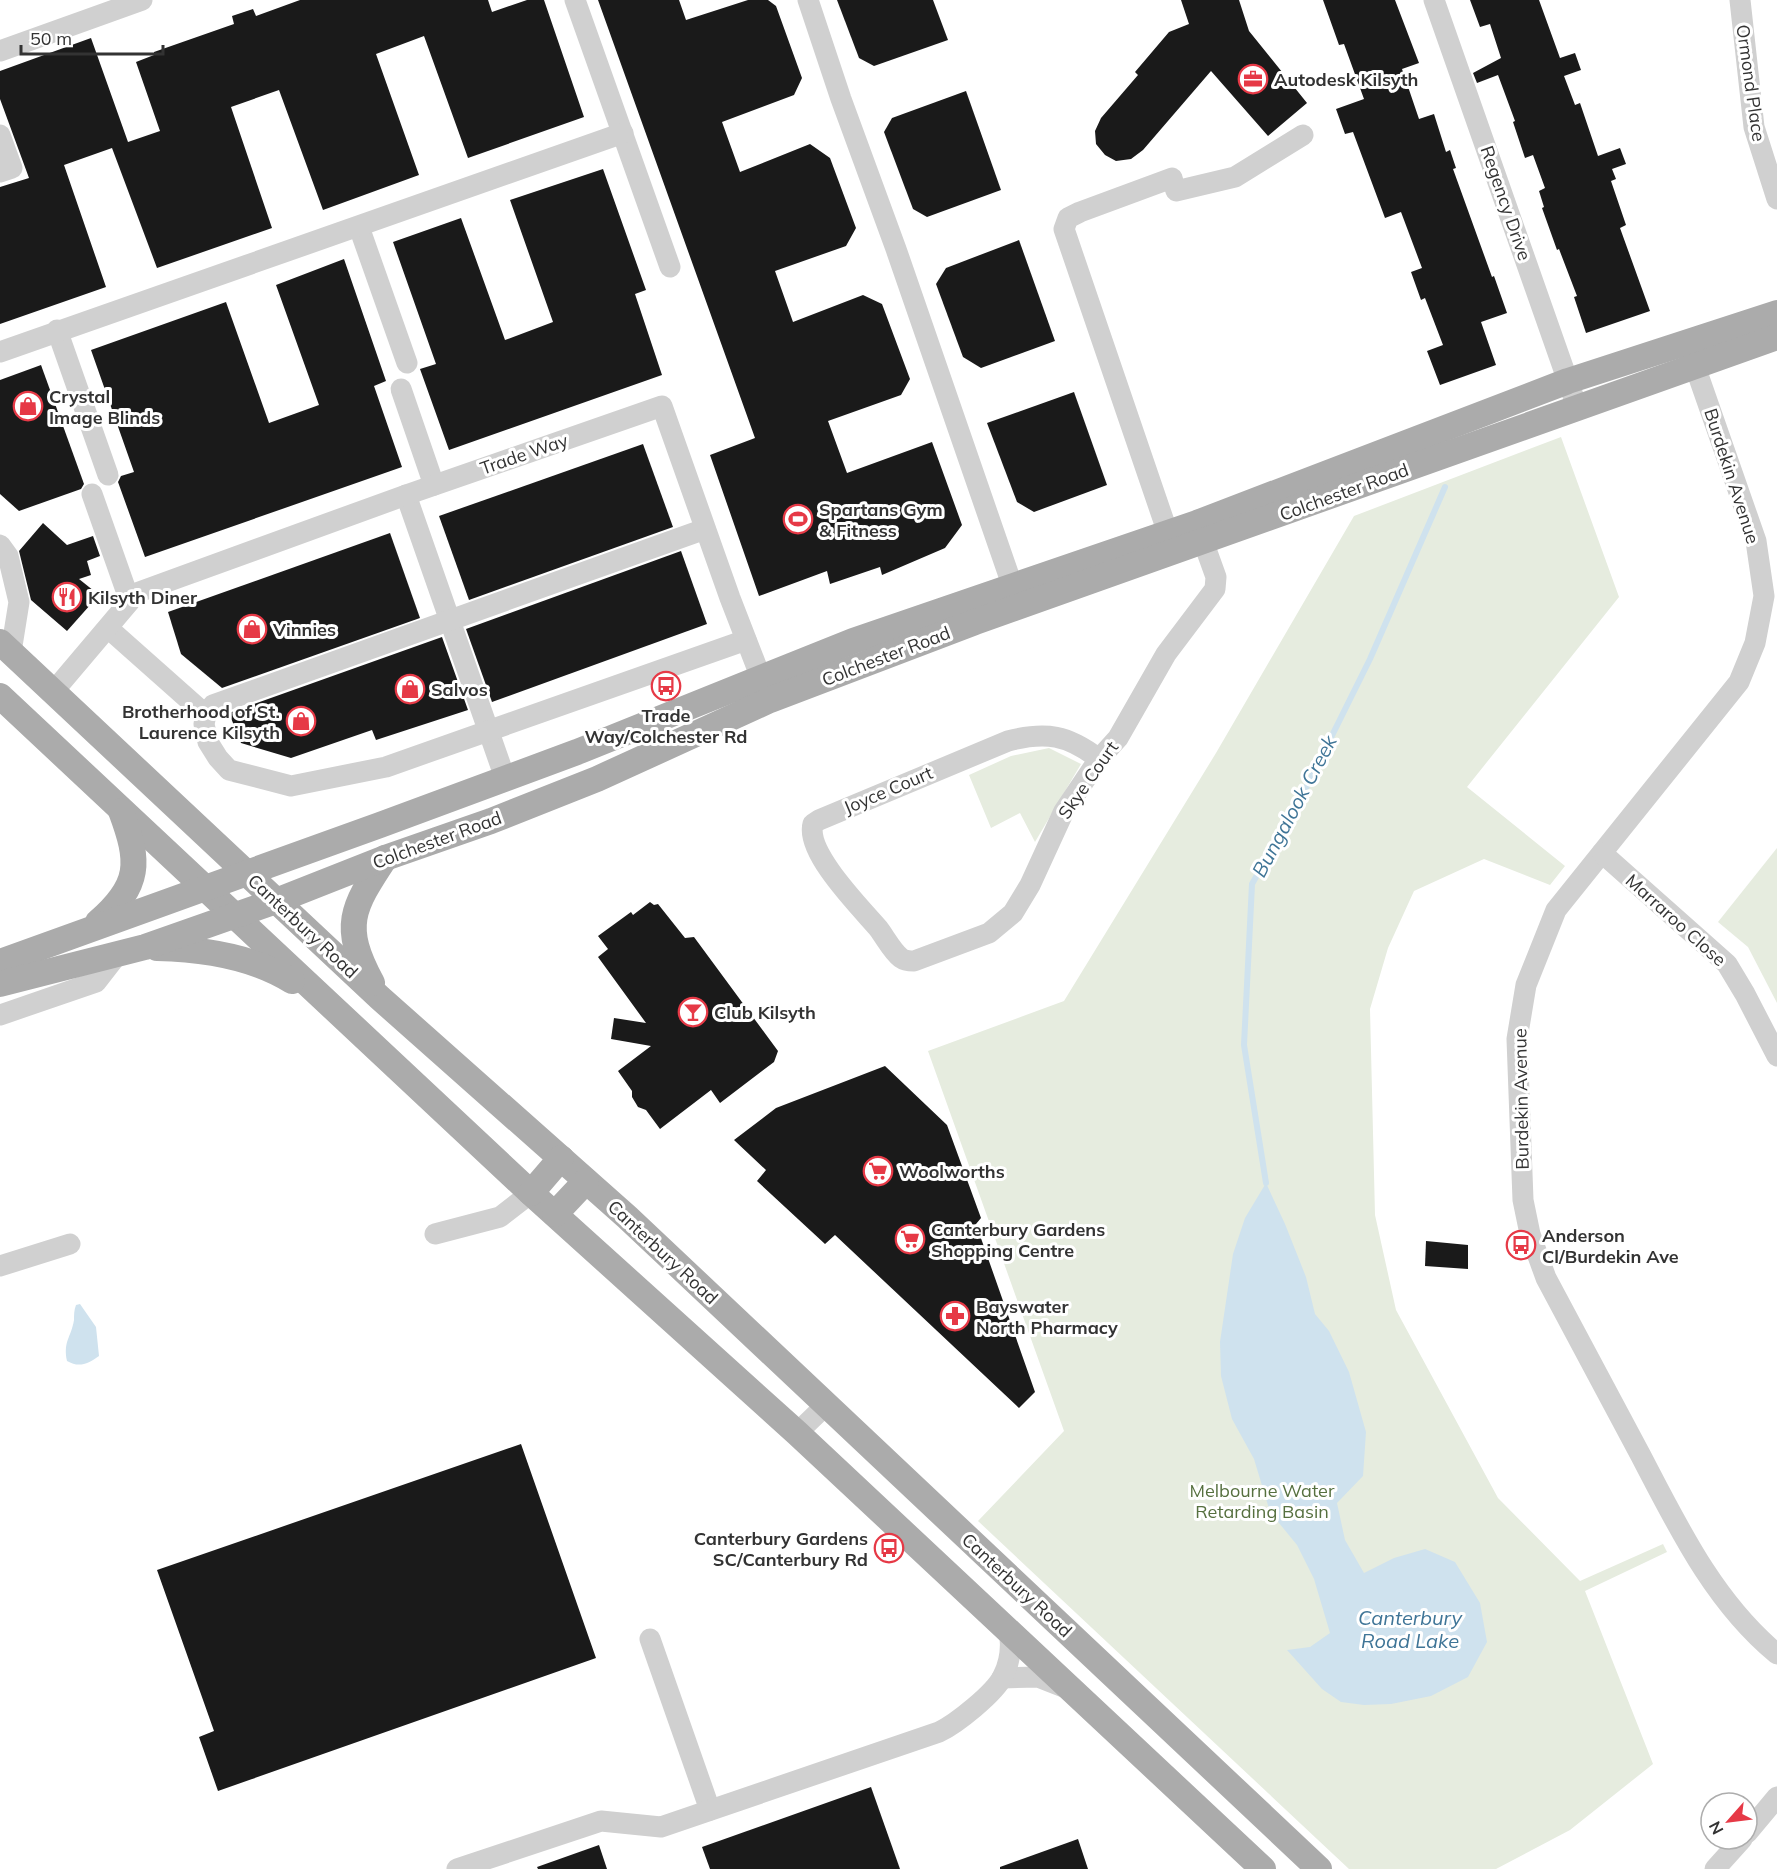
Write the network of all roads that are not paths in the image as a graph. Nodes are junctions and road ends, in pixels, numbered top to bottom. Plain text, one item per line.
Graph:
1 (142, 0) edge
2 (575, 0) edge
3 (808, 0) edge
4 (1434, 0) edge
5 (1740, 0) edge
6 (0, 51) edge
7 (623, 133) junction
8 (0, 135) edge
9 (1303, 135) dead end
10 (0, 172) edge
11 (1777, 199) edge
12 (359, 227) junction
13 (670, 267) dead end
14 (1777, 313) edge
15 (57, 330) junction
16 (1777, 338) edge
17 (1687, 343) junction
18 (0, 352) edge
19 (407, 363) dead end
20 (1696, 368) junction
21 (1568, 381) junction
22 (401, 389) dead end
23 (1577, 407) junction
24 (108, 476) dead end
25 (434, 485) junction
26 (92, 494) dead end
27 (406, 495) junction
28 (705, 529) junction
29 (1200, 532) junction
30 (1171, 542) junction
31 (0, 545) edge
32 (128, 596) junction
33 (1771, 596) edge
34 (1016, 597) junction
35 (449, 620) junction
36 (108, 628) junction
37 (746, 640) junction
38 (5, 647) edge
39 (765, 689) junction
40 (53, 692) junction
41 (0, 696) edge
42 (206, 715) junction
43 (489, 732) junction
44 (1099, 759) junction
45 (505, 778) junction
46 (121, 809) junction
47 (1602, 853) junction
48 (386, 858) junction
49 (246, 873) junction
50 (205, 888) junction
51 (276, 900) junction
52 (235, 915) junction
53 (91, 928) junction
54 (889, 942) joint
55 (145, 947) junction
56 (117, 955) junction
57 (0, 962) edge
58 (0, 984) edge
59 (380, 998) junction
60 (324, 1001) junction
61 (0, 1015) edge
62 (1777, 1056) edge
63 (561, 1158) junction
64 (586, 1181) junction
65 (531, 1193) junction
66 (555, 1214) junction
67 (435, 1234) dead end
68 (70, 1244) dead end
69 (0, 1266) edge
70 (826, 1405) junction
71 (797, 1433) junction
72 (1009, 1630) junction
73 (650, 1639) dead end
74 (1777, 1654) edge
75 (1002, 1678) junction
76 (1074, 1692) junction
77 (1777, 1797) edge
78 (710, 1810) junction
79 (1759, 1819) edge
80 (1731, 1851) edge
81 (457, 1869) edge
82 (1263, 1869) edge
83 (1319, 1869) edge
84 (1715, 1869) edge

1 - 6 street
2 - 7 street
3 - 34 street
4 - 21 street, Regency Drive
5 - 11 street, Ormond Place
7 - 12 street
7 - 13 street
8 - 10 street
9 - 30 street
12 - 15 street
12 - 19 street
14 - 17 main road, Colchester Road
15 - 18 street
15 - 24 street
16 - 20 main road, Colchester Road
17 - 20 street, Burdekin Avenue
17 - 21 main road, Colchester Road
20 - 23 main road, Colchester Road
20 - 33 street, Burdekin Avenue
21 - 23 street, Regency Drive
21 - 29 main road, Colchester Road
22 - 25 street
23 - 29 main road, Colchester Road
25 - 27 street, Trade Way
25 - 28 street, Trade Way
26 - 32 street
27 - 32 street, Trade Way
27 - 35 street
28 - 35 street
28 - 37 street, Trade Way
29 - 30 main road, Colchester Road
29 - 44 street, Skye Court
30 - 34 main road, Colchester Road
31 - 38 street
32 - 36 street
33 - 47 street, Burdekin Avenue
34 - 39 main road, Colchester Road
35 - 42 street
35 - 43 street
36 - 40 street
36 - 42 street
37 - 39 street, Trade Way
37 - 43 street
38 - 40 main road, Canterbury Road
39 - 45 main road, Colchester Road
39 - 48 main road, Colchester Road
40 - 49 main road, Canterbury Road
41 - 46 main road
42 - 43 street
43 - 45 street
44 - 54 street, Skye Court
44 - 54 street, Joyce Court
45 - 49 main road, Colchester Road
46 - 50 main road
46 - 53 main road
47 - 62 street, Marraroo Close
47 - 74 street, Burdekin Avenue
48 - 51 main road, Colchester Road
48 - 59 main road
49 - 50 main road, Colchester Road
49 - 51 main road, Canterbury Road
50 - 52 main road
50 - 53 main road, Colchester Road
51 - 52 main road, Colchester Road
51 - 59 main road, Canterbury Road
52 - 55 main road, Colchester Road
52 - 60 main road
53 - 57 main road, Colchester Road
55 - 56 main road, Colchester Road
55 - 60 main road
56 - 58 main road, Colchester Road
56 - 61 street
59 - 63 main road, Canterbury Road
60 - 65 main road
63 - 64 main road, Canterbury Road
63 - 65 main road
64 - 66 main road
64 - 70 main road, Canterbury Road
65 - 66 main road
65 - 67 street
66 - 71 main road
68 - 69 street
70 - 71 street
70 - 83 main road, Canterbury Road
71 - 72 main road
72 - 75 street
72 - 76 main road
73 - 78 street
75 - 76 street
75 - 78 street
76 - 82 main road
77 - 79 street
78 - 81 street
80 - 84 street

